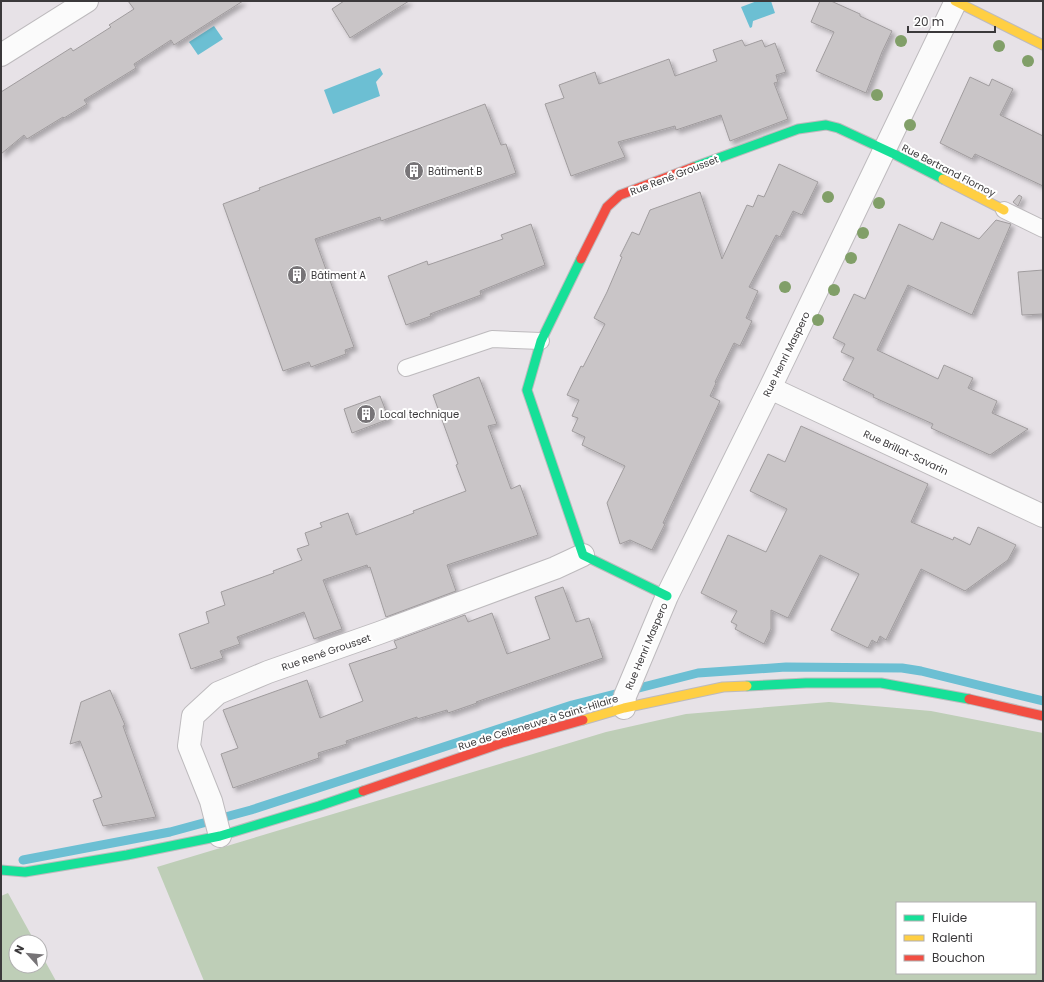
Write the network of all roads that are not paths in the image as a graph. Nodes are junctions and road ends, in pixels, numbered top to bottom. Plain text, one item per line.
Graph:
1 (88, 1) edge
2 (956, 1) edge
3 (1043, 45) edge
4 (1, 55) edge
5 (884, 150) junction
6 (1004, 210) joint
7 (1043, 229) edge
8 (541, 342) junction
9 (406, 368) dead end
10 (770, 388) junction
11 (1043, 516) edge
12 (583, 555) junction
13 (667, 596) junction
14 (624, 708) junction
15 (1043, 716) edge
16 (220, 836) junction
17 (1, 870) edge

1 - 4 street
2 - 3 street
2 - 5 street, Rue Henri Maspero
5 - 6 street, Rue Bertrand Flornoy
5 - 8 street, Rue René Grousset
5 - 10 street, Rue Henri Maspero
6 - 7 lane
8 - 9 lane
8 - 12 street, Rue René Grousset
10 - 11 street, Rue Brillat-Savarin
10 - 13 street, Rue Henri Maspero
12 - 13 street
12 - 16 street, Rue René Grousset
13 - 14 street, Rue Henri Maspero
14 - 15 street, Rue de Celleneuve à Saint-Hilaire
14 - 16 street, Rue de Celleneuve à Saint-Hilaire
16 - 17 street, Rue de Celleneuve à Saint-Hilaire

